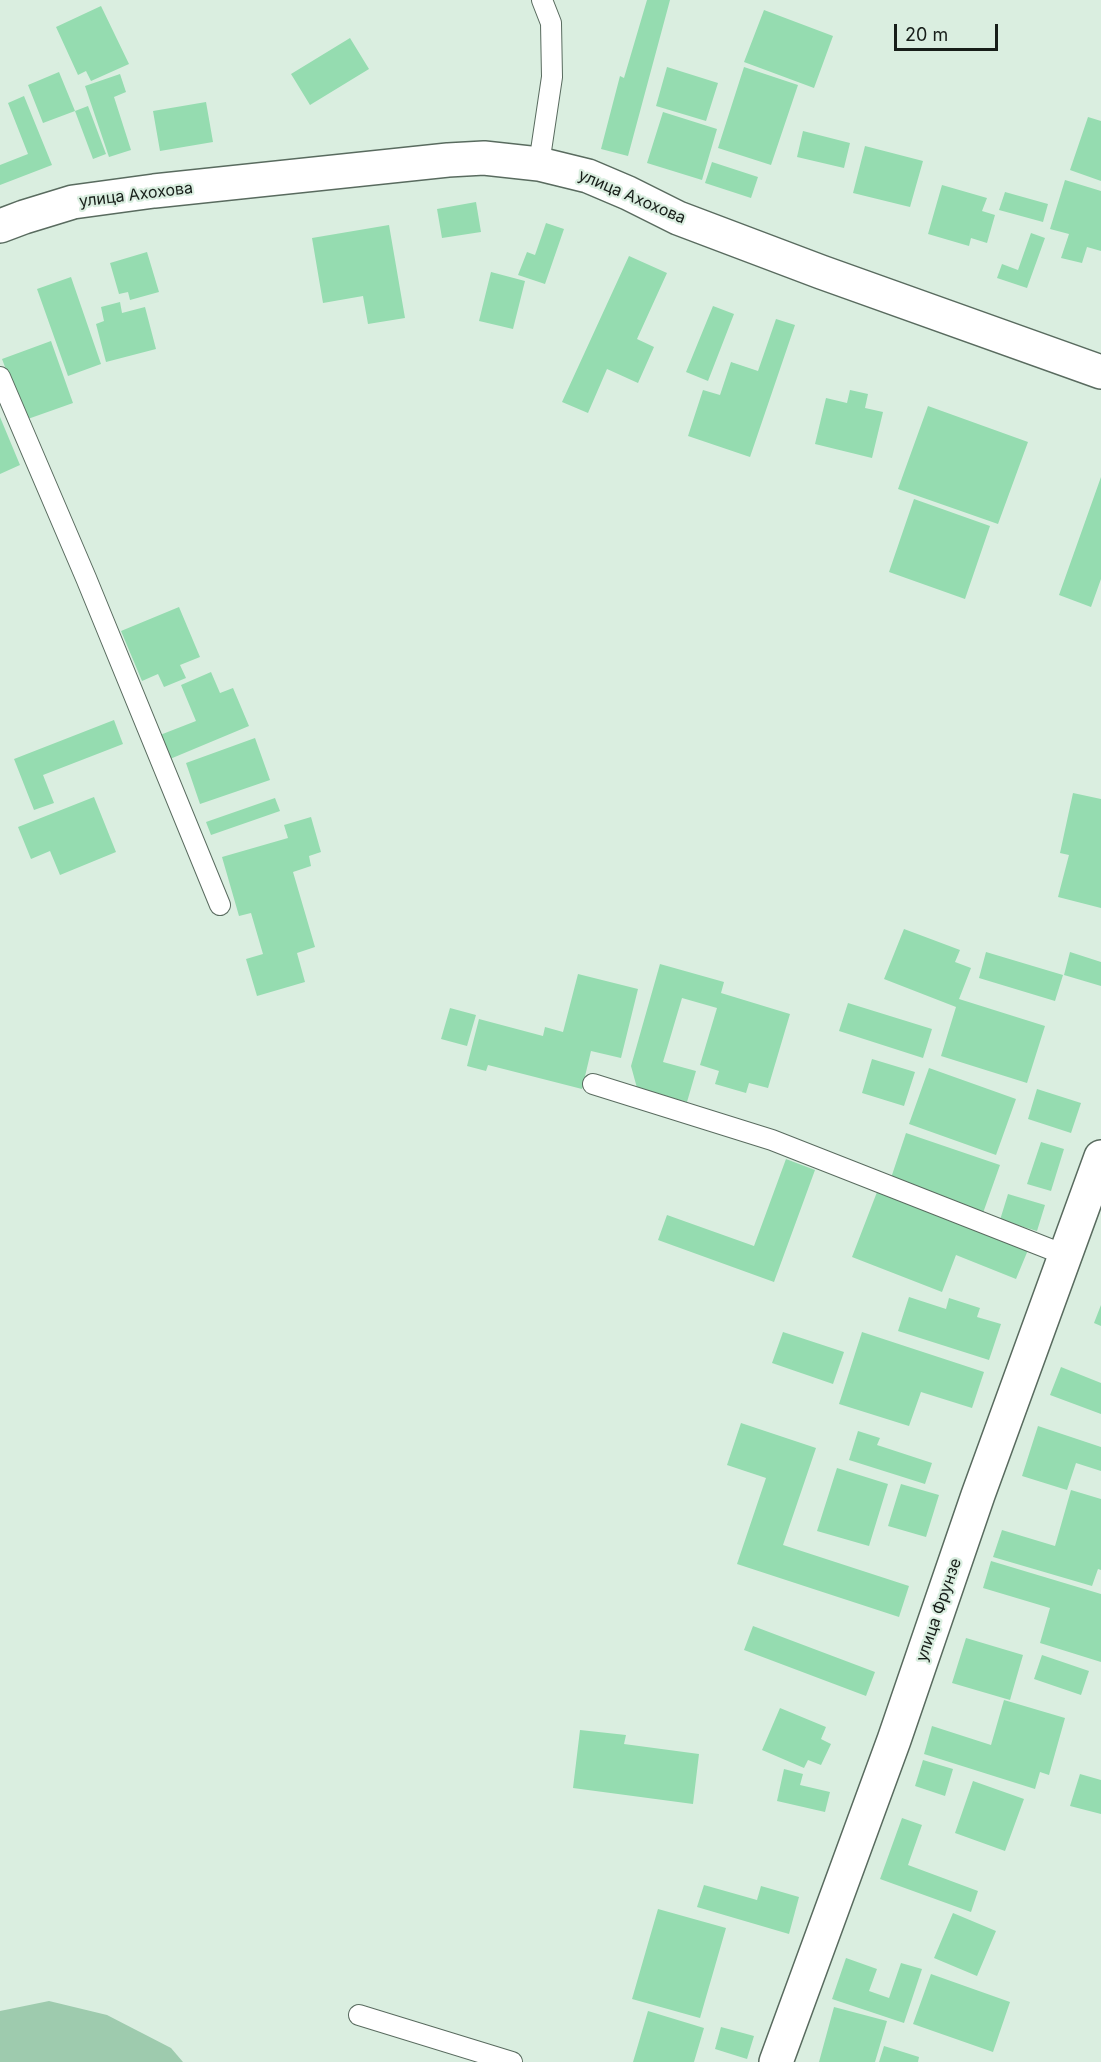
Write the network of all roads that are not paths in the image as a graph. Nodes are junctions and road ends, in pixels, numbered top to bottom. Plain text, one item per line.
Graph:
1 (542, 0) edge
2 (539, 164) junction
3 (0, 226) edge
4 (1101, 372) edge
5 (0, 377) edge
6 (220, 904) dead end
7 (593, 1084) dead end
8 (1101, 1157) edge
9 (1065, 1255) junction
10 (359, 2015) dead end
11 (512, 2062) edge
12 (776, 2062) edge

1 - 2 lane
2 - 3 street, улица Ахохова
2 - 4 street, улица Ахохова
5 - 6 lane
7 - 9 lane
8 - 9 street, улица Фрунзе
9 - 12 street, улица Фрунзе
10 - 11 lane

